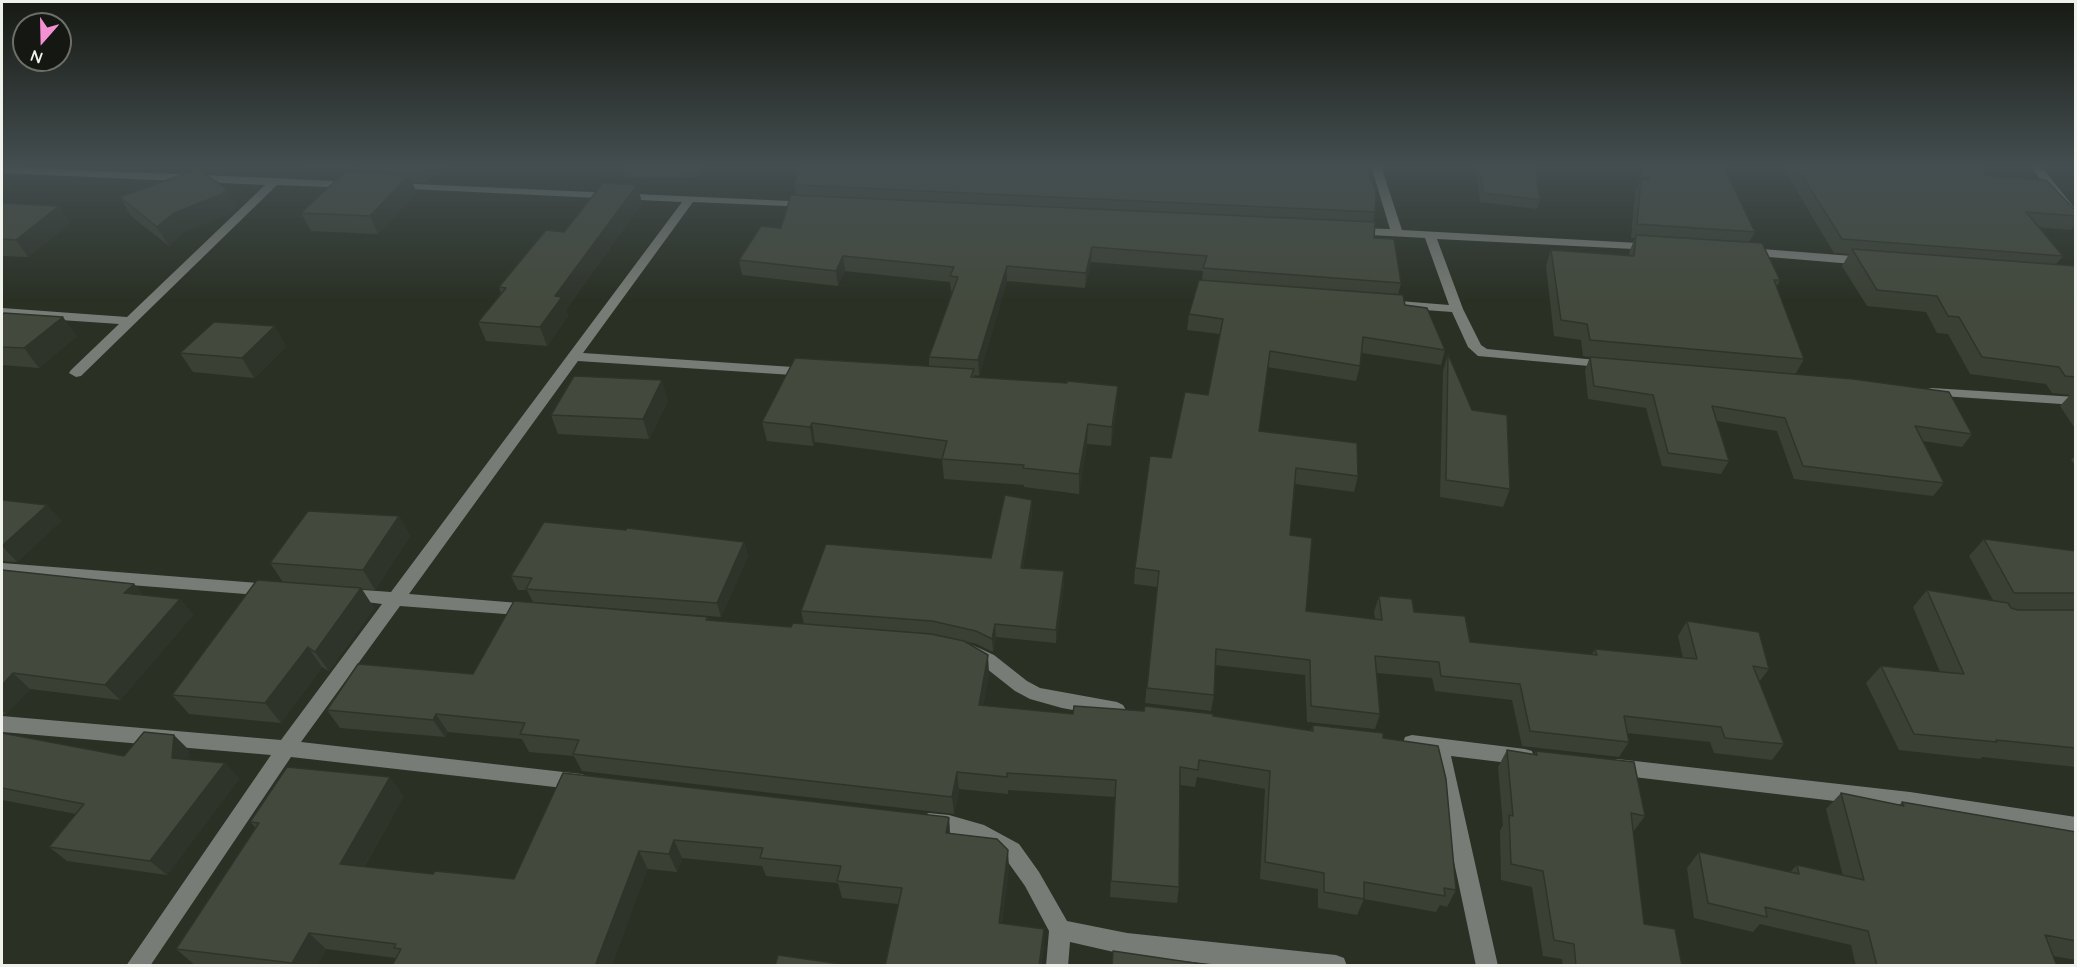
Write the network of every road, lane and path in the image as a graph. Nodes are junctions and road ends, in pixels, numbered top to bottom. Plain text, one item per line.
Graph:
1 (244, 211) edge
2 (681, 211) edge
3 (1390, 211) edge
4 (1338, 230) edge
5 (1397, 233) junction
6 (1429, 234) junction
7 (1664, 246) edge
8 (1734, 251) edge
9 (1873, 261) edge
10 (1376, 303) edge
11 (1457, 309) junction
12 (2, 312) edge
13 (129, 321) junction
14 (574, 357) junction
15 (1618, 366) edge
16 (818, 372) edge
17 (76, 373) dead end
18 (1920, 392) edge
19 (2076, 401) edge
20 (2, 569) edge
21 (292, 591) edge
22 (338, 595) edge
23 (396, 599) junction
24 (552, 612) edge
25 (952, 647) edge
26 (1138, 712) edge
27 (2, 723) edge
28 (1393, 741) edge
29 (1439, 746) junction
30 (286, 748) junction
31 (1538, 758) edge
32 (1596, 765) edge
33 (605, 785) edge
34 (913, 820) edge
35 (2076, 826) edge
36 (1060, 930) junction
37 (137, 966) edge
38 (1057, 966) edge
39 (1336, 966) edge
40 (1488, 966) edge

1 - 13 street
2 - 14 street
3 - 5 street
4 - 5 street
5 - 6 street
6 - 7 street
6 - 11 street
8 - 9 street
10 - 11 street
11 - 15 street
12 - 13 street
13 - 17 street
14 - 16 street
14 - 23 street
18 - 19 street
20 - 21 street
22 - 23 street
23 - 24 street
23 - 30 street
25 - 26 street
27 - 30 street
28 - 29 street
29 - 31 street
29 - 40 street
30 - 33 street
30 - 37 street
32 - 35 street
34 - 36 street
36 - 38 street
36 - 39 street

